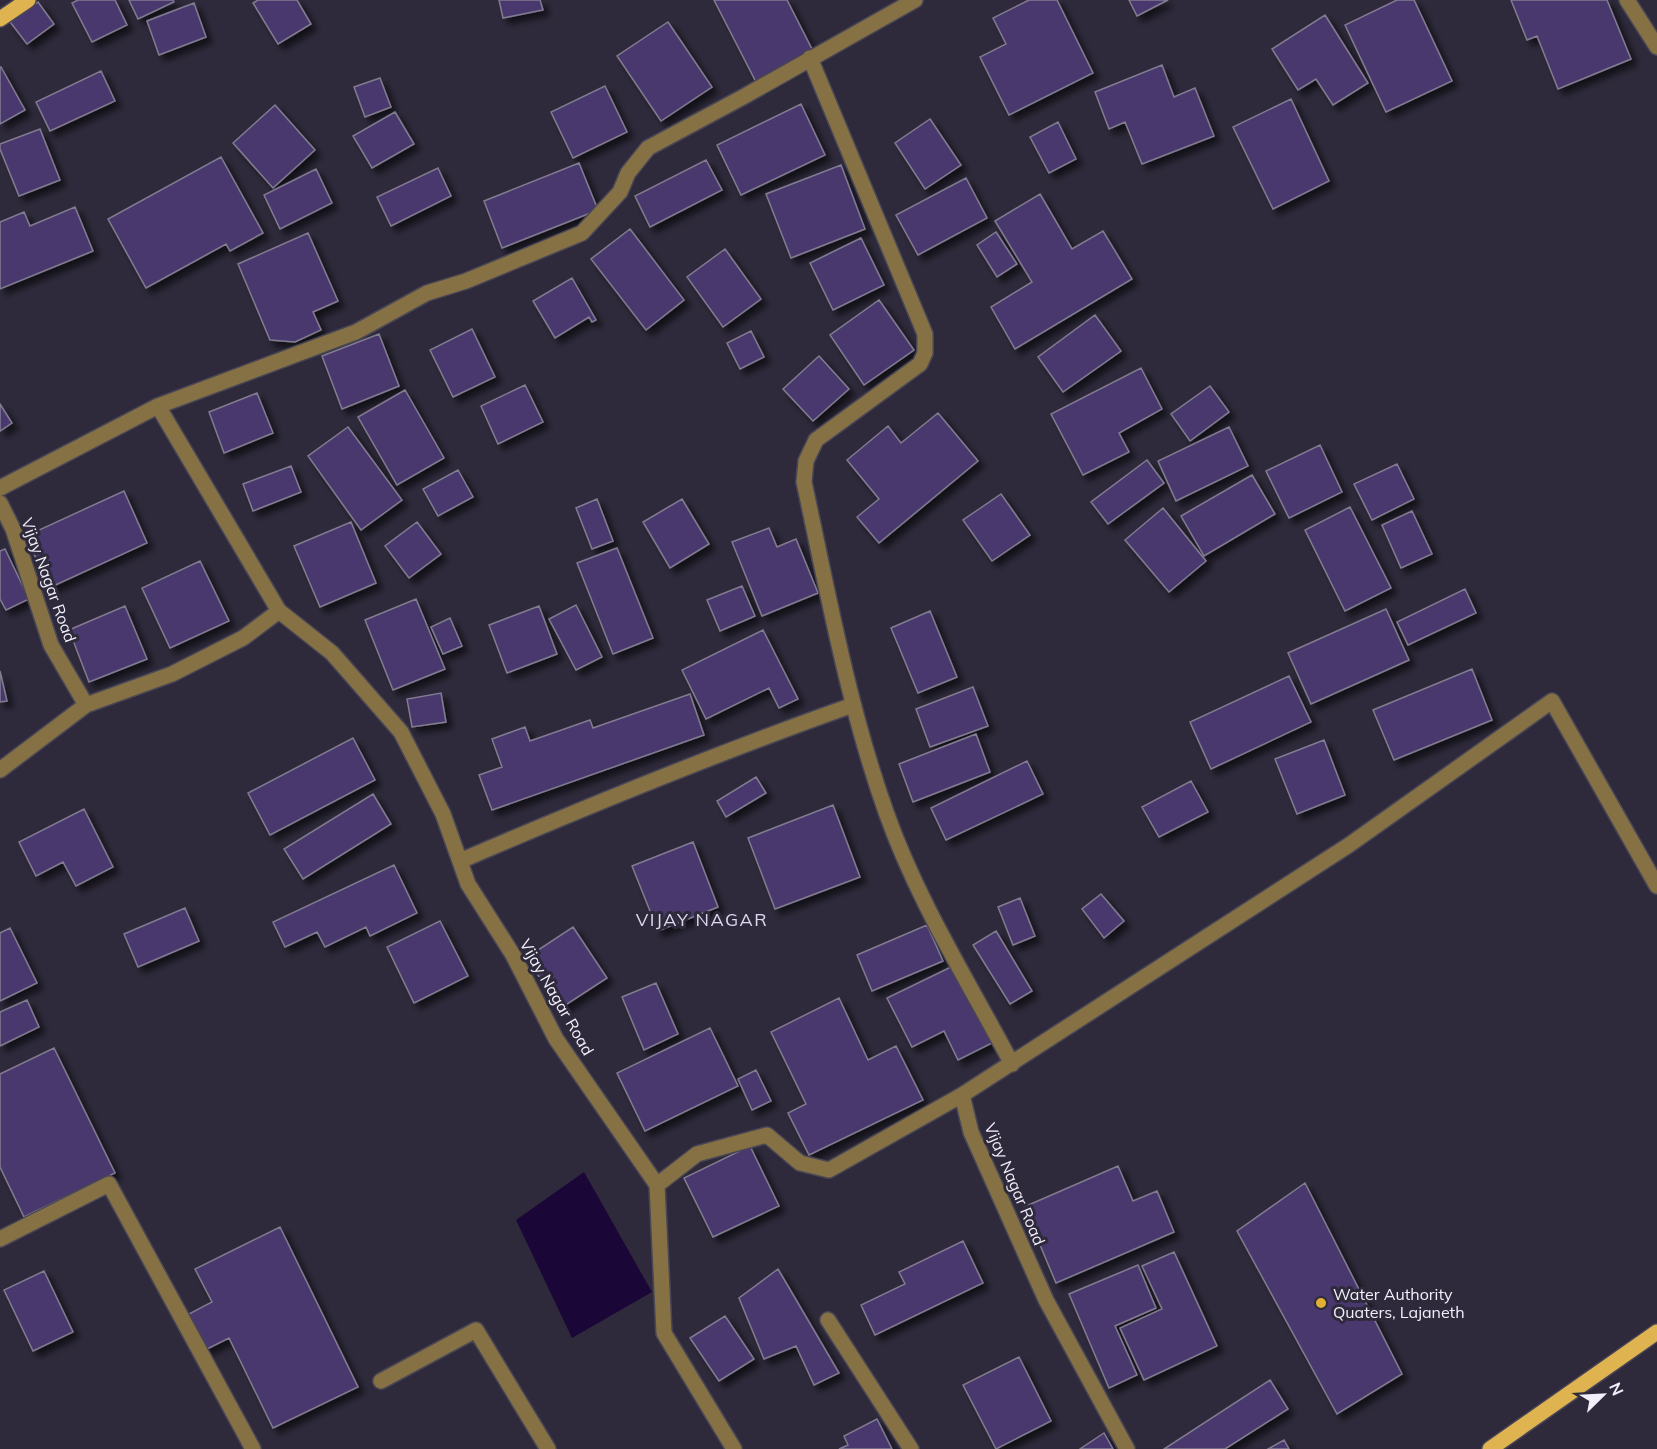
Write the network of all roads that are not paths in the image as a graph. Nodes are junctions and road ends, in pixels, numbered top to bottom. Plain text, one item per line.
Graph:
1 (28, 0) edge
2 (915, 0) edge
3 (1628, 0) edge
4 (0, 19) edge
5 (1657, 46) edge
6 (810, 58) junction
7 (158, 406) junction
8 (0, 488) edge
9 (0, 502) edge
10 (279, 611) junction
11 (86, 705) junction
12 (853, 705) junction
13 (0, 770) edge
14 (460, 861) junction
15 (1657, 886) edge
16 (1012, 1064) junction
17 (962, 1095) junction
18 (657, 1185) junction
19 (0, 1239) edge
20 (828, 1320) dead end
21 (1657, 1332) edge
22 (381, 1381) dead end
23 (253, 1449) edge
24 (548, 1449) edge
25 (734, 1449) edge
26 (911, 1449) edge
27 (1126, 1449) edge
28 (1490, 1449) edge

1 - 4 main road
2 - 6 street
3 - 5 street
6 - 7 street
6 - 12 street
7 - 8 street
7 - 10 street
9 - 11 street, Vijay Nagar Road
10 - 11 street
10 - 14 street, Vijay Nagar Road
11 - 13 street
12 - 14 street
12 - 16 street
14 - 18 street, Vijay Nagar Road
15 - 16 street
16 - 17 street
17 - 18 street
17 - 27 street, Vijay Nagar Road
18 - 25 street
19 - 23 street
20 - 26 street
21 - 28 main road
22 - 24 street

